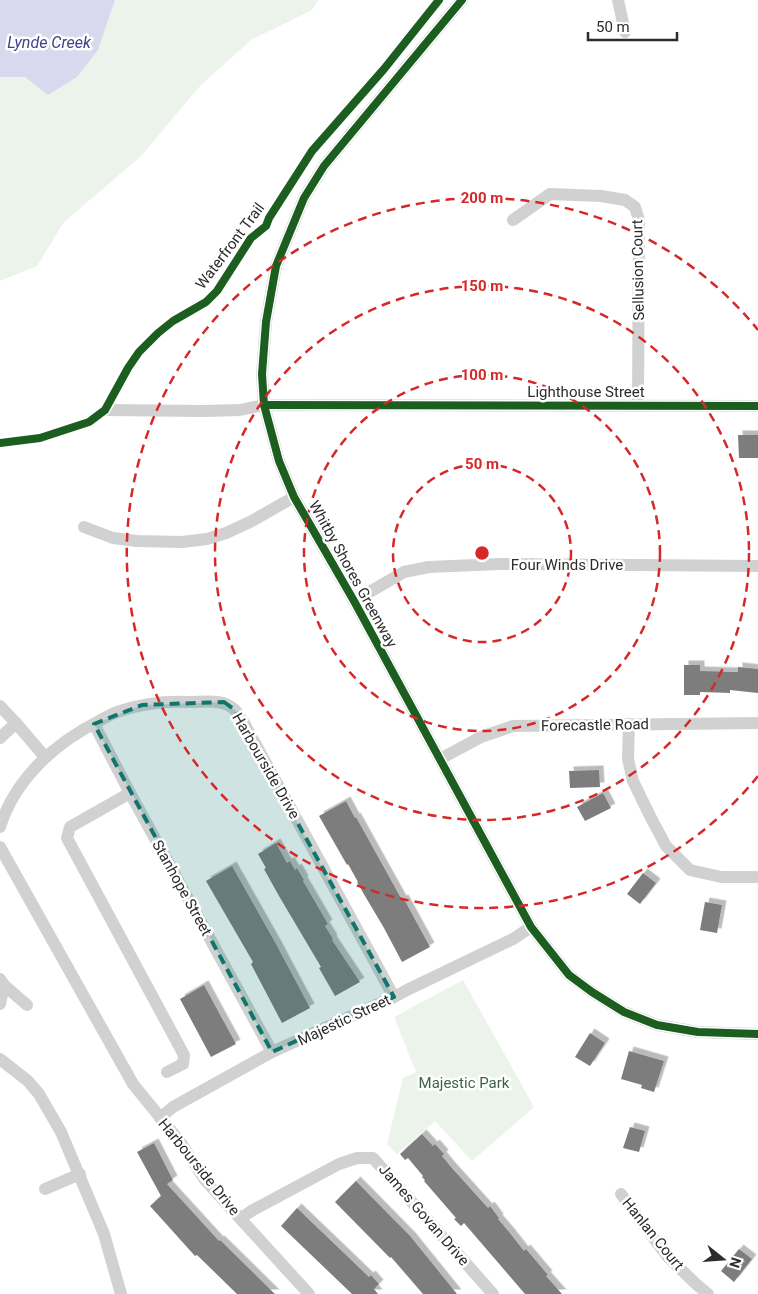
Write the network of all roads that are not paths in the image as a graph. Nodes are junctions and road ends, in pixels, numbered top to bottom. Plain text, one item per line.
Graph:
1 (462, 0) edge
2 (618, 0) edge
3 (626, 32) dead end
4 (513, 220) dead end
5 (264, 405) junction
6 (638, 406) junction
7 (758, 406) edge
8 (105, 410) dead end
9 (294, 497) junction
10 (84, 527) dead end
11 (758, 566) edge
12 (354, 601) junction
13 (0, 706) edge
14 (758, 723) edge
15 (16, 724) junction
16 (94, 724) junction
17 (629, 724) junction
18 (0, 738) edge
19 (45, 757) junction
20 (440, 759) junction
21 (130, 794) junction
22 (0, 827) edge
23 (0, 847) edge
24 (758, 876) edge
25 (531, 927) junction
26 (2, 982) edge
27 (394, 997) junction
28 (0, 1004) edge
29 (28, 1005) dead end
30 (758, 1034) edge
31 (272, 1052) junction
32 (0, 1059) edge
33 (167, 1072) dead end
34 (160, 1118) junction
35 (80, 1174) junction
36 (45, 1189) dead end
37 (621, 1194) dead end
38 (241, 1218) junction
39 (122, 1294) edge
40 (309, 1294) edge
41 (493, 1294) edge
42 (708, 1294) edge

1 - 5 street, Whitby Shores Greenway
2 - 3 street
4 - 6 street, Sellusion Court
5 - 6 street, Lighthouse Street
5 - 8 street, Lighthouse Street
5 - 9 street, Whitby Shores Greenway
6 - 7 street, Lighthouse Street
9 - 10 street
9 - 12 street, Whitby Shores Greenway
11 - 12 street, Four Winds Drive
12 - 20 street, Whitby Shores Greenway
13 - 15 street
14 - 17 street, Forecastle Road
15 - 18 street
15 - 19 street
16 - 19 street, Harbourside Drive
16 - 21 street, Stanhope Street
16 - 27 street, Harbourside Drive
17 - 20 street, Forecastle Road
17 - 24 street
19 - 22 street, Harbourside Drive
20 - 25 street, Whitby Shores Greenway
21 - 31 street, Stanhope Street
21 - 33 street
23 - 34 street, Harbourside Drive
25 - 27 street, Majestic Street
25 - 30 street, Whitby Shores Greenway
26 - 28 street
26 - 29 street
27 - 31 street, Majestic Street
31 - 34 street, Majestic Street
32 - 35 street
34 - 38 street, Harbourside Drive
35 - 36 street
35 - 39 street
37 - 42 street, Hanlan Court
38 - 40 street, Harbourside Drive
38 - 41 street, James Govan Drive

